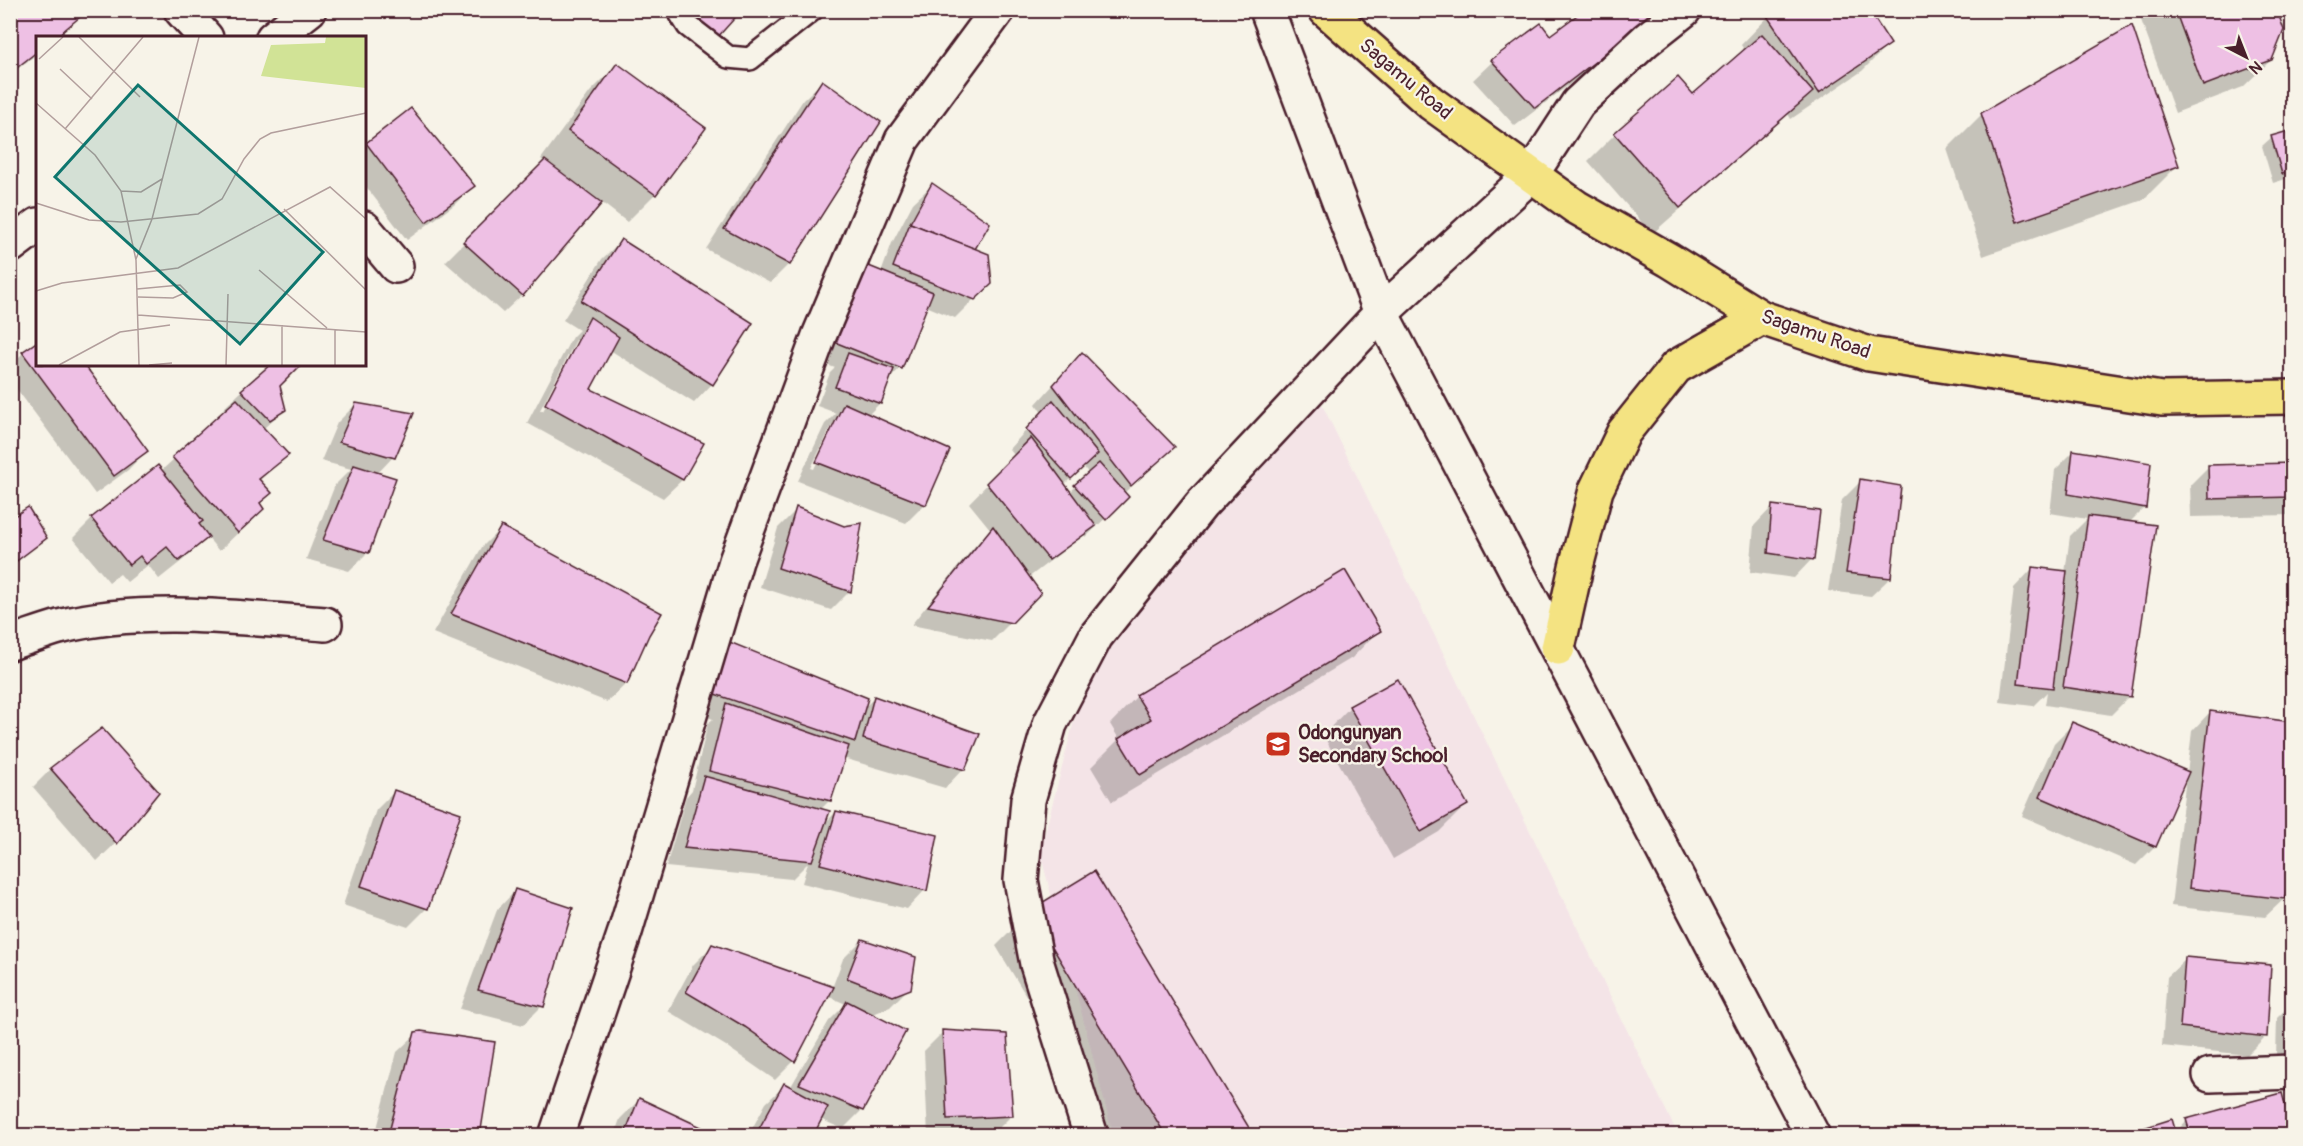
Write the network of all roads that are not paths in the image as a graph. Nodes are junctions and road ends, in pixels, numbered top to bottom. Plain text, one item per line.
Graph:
1 (181, 10) edge
2 (309, 10) edge
3 (678, 10) edge
4 (812, 10) edge
5 (998, 10) edge
6 (1267, 10) edge
7 (1326, 10) edge
8 (1684, 10) edge
9 (204, 36) edge
10 (276, 36) edge
11 (1531, 175) junction
12 (36, 226) edge
13 (366, 230) edge
14 (10, 246) edge
15 (396, 266) dead end
16 (1382, 313) junction
17 (1762, 318) junction
18 (2292, 398) edge
19 (325, 624) dead end
20 (10, 643) edge
21 (1558, 648) junction
22 (2292, 1072) edge
23 (2210, 1075) dead end
24 (556, 1136) edge
25 (1091, 1136) edge
26 (1813, 1136) edge

1 - 9 street
2 - 10 street
3 - 4 lane
5 - 24 street
6 - 16 street
7 - 11 highway, Sagamu Road
8 - 11 street
11 - 16 street
11 - 17 highway, Sagamu Road
12 - 14 street
13 - 15 street
16 - 21 street
16 - 25 street
17 - 18 highway, Sagamu Road
17 - 21 highway
19 - 20 street
21 - 26 street
22 - 23 street

